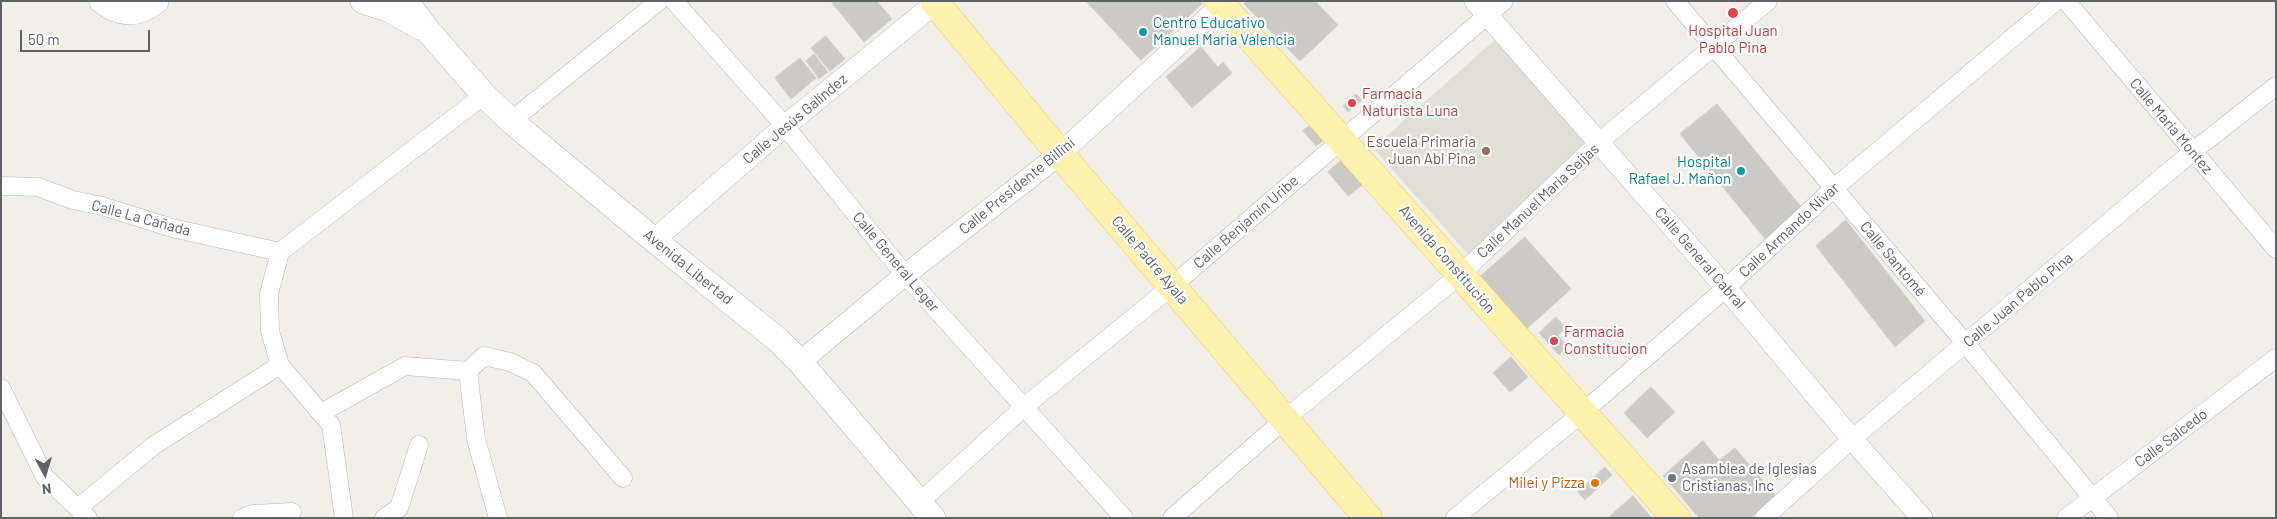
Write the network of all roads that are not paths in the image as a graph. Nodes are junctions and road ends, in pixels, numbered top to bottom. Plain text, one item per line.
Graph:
1 (102, 1) edge
2 (156, 1) edge
3 (363, 1) edge
4 (405, 1) edge
5 (659, 1) edge
6 (674, 1) edge
7 (1504, 1) edge
8 (1675, 1) edge
9 (1768, 1) edge
10 (2056, 1) edge
11 (2066, 1) edge
12 (936, 2) edge
13 (1222, 3) edge
14 (1481, 8) edge
15 (429, 32) junction
16 (1714, 48) junction
17 (2276, 86) edge
18 (484, 95) junction
19 (511, 121) junction
20 (785, 126) junction
21 (1342, 140) junction
22 (1599, 142) junction
23 (2192, 152) junction
24 (1060, 154) junction
25 (1, 186) edge
26 (1833, 189) junction
27 (654, 240) junction
28 (2276, 249) edge
29 (280, 252) junction
30 (1461, 274) junction
31 (905, 275) junction
32 (1172, 286) junction
33 (1726, 288) junction
34 (1966, 344) junction
35 (2276, 358) edge
36 (800, 362) junction
37 (280, 365) junction
38 (468, 371) junction
39 (1, 388) edge
40 (1024, 407) junction
41 (321, 412) junction
42 (1582, 413) junction
43 (1285, 419) junction
44 (1852, 440) junction
45 (419, 445) dead end
46 (623, 478) dead end
47 (2093, 497) junction
48 (927, 510) edge
49 (292, 512) dead end
50 (83, 513) edge
51 (242, 518) edge
52 (344, 518) edge
53 (384, 518) edge
54 (498, 518) edge
55 (1124, 518) edge
56 (1172, 518) edge
57 (1368, 518) edge
58 (1455, 518) edge
59 (1676, 518) edge
60 (1764, 518) edge
61 (1922, 518) edge
62 (2066, 518) edge
63 (2109, 518) edge

1 - 2 main road
3 - 15 main road, Avenida Libertad
4 - 15 main road, Avenida Libertad
5 - 19 street
6 - 20 street, Calle General Leger
7 - 14 street, Calle Benjamín Uribe
8 - 16 street, Calle Santomé
9 - 16 street, Calle Manuel María Seijas
10 - 26 street, Calle Armando Nivar
11 - 23 street, Calle María Montez
12 - 20 street, Calle Jesús Galíndez
12 - 24 main road, Calle Padre Ayala
13 - 21 main road, Avenida Constitución
13 - 24 street, Calle Presidente Billini
14 - 21 street, Calle Benjamín Uribe
14 - 22 street, Calle General Cabral
15 - 18 main road, Avenida Libertad
16 - 22 street, Calle Manuel María Seijas
16 - 26 street, Calle Santomé
17 - 23 street, Calle Juan Pablo Pina
18 - 19 main road, Avenida Libertad
18 - 29 street
19 - 27 main road, Avenida Libertad
20 - 27 street, Calle Jesús Galíndez
20 - 31 street, Calle General Leger
21 - 30 main road, Avenida Constitución
21 - 32 street, Calle Benjamín Uribe
22 - 30 street, Calle Manuel María Seijas
22 - 33 street, Calle General Cabral
23 - 28 street, Calle María Montez
23 - 34 street, Calle Juan Pablo Pina
24 - 31 street, Calle Presidente Billini
24 - 32 main road, Calle Padre Ayala
25 - 29 street, Calle La Cañada
26 - 33 street, Calle Armando Nivar
26 - 34 street, Calle Santomé
27 - 36 main road, Avenida Libertad
29 - 37 street
30 - 42 main road, Avenida Constitución
30 - 43 street, Calle Manuel María Seijas
31 - 36 street, Calle Presidente Billini
31 - 40 street, Calle General Leger
32 - 40 street, Calle Benjamín Uribe
32 - 43 main road, Calle Padre Ayala
33 - 42 street, Calle Armando Nivar
33 - 44 street, Calle General Cabral
34 - 44 street, Calle Juan Pablo Pina
34 - 47 street, Calle Santomé
35 - 47 street, Calle Salcedo
36 - 48 main road, Avenida Libertad
37 - 41 street
37 - 50 street
38 - 41 street
38 - 46 street
38 - 54 street
39 - 50 street
40 - 48 street, Calle Benjamín Uribe
40 - 55 street, Calle General Leger
41 - 52 street
42 - 58 street, Calle Armando Nivar
42 - 59 main road, Avenida Constitución
43 - 56 street, Calle Manuel María Seijas
43 - 57 main road, Calle Padre Ayala
44 - 60 street, Calle Juan Pablo Pina
44 - 61 street, Calle General Cabral
45 - 53 street
47 - 62 street, Calle Salcedo
47 - 63 street, Calle Santomé
49 - 51 street

